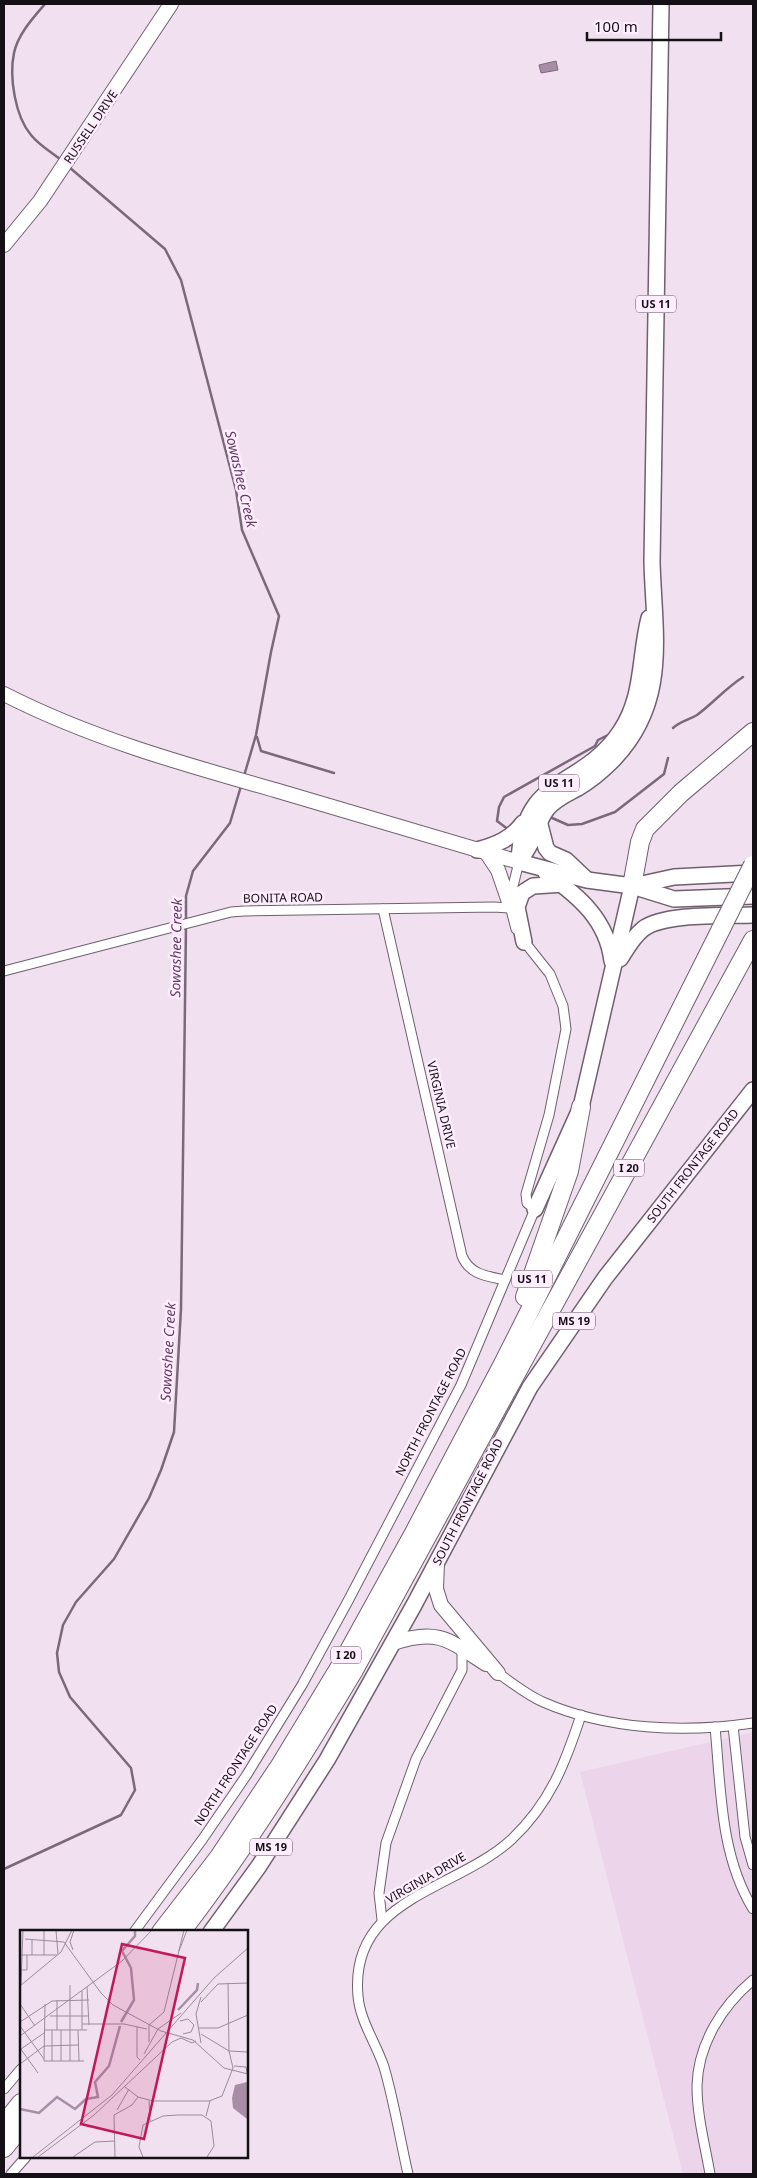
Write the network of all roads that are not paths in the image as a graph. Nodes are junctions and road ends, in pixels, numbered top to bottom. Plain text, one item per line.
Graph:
1 (171, 4) edge
2 (661, 4) edge
3 (4, 245) edge
4 (4, 694) edge
5 (753, 732) edge
6 (533, 819) junction
7 (482, 851) junction
8 (519, 862) junction
9 (753, 865) edge
10 (538, 868) junction
11 (753, 873) edge
12 (593, 881) junction
13 (562, 884) junction
14 (632, 886) junction
15 (753, 896) edge
16 (509, 905) junction
17 (383, 909) junction
18 (753, 915) edge
19 (753, 940) edge
20 (524, 942) junction
21 (614, 970) junction
22 (4, 971) edge
23 (753, 1090) edge
24 (581, 1107) junction
25 (535, 1209) junction
26 (505, 1280) junction
27 (504, 1362) junction
28 (437, 1562) junction
29 (393, 1643) junction
30 (462, 1649) junction
31 (498, 1672) junction
32 (581, 1715) junction
33 (753, 1723) edge
34 (733, 1726) junction
35 (715, 1727) junction
36 (753, 1865) edge
37 (753, 1909) edge
38 (382, 1920) junction
39 (135, 1930) edge
40 (163, 1930) edge
41 (182, 1930) edge
42 (212, 1930) edge
43 (753, 1980) edge
44 (20, 2069) edge
45 (4, 2089) edge
46 (20, 2107) edge
47 (13, 2133) edge
48 (25, 2158) edge
49 (11, 2174) edge
50 (408, 2174) edge
51 (710, 2174) edge

1 - 3 main road, RUSSELL DRIVE
2 - 6 main road, US 11
4 - 7 main road
5 - 14 highway
6 - 7 main road
6 - 8 main road, US 11
6 - 12 main road
7 - 8 main road
7 - 16 main road
8 - 10 main road, US 11
8 - 16 street
9 - 27 highway, I 20, bridge
10 - 12 main road
10 - 13 main road, US 11
11 - 14 main road
12 - 13 main road
12 - 14 main road
13 - 20 main road
13 - 21 main road, US 11
14 - 15 main road
14 - 21 main road
16 - 17 street, BONITA ROAD
16 - 20 street
17 - 22 street, BONITA ROAD
17 - 26 street, VIRGINIA DRIVE
18 - 21 main road
19 - 41 highway, I 20
20 - 25 street
21 - 24 main road, US 11
23 - 28 main road, SOUTH FRONTAGE ROAD / MS 19
24 - 25 main road
24 - 27 highway, US 11
25 - 26 street, NORTH FRONTAGE ROAD
26 - 39 street, NORTH FRONTAGE ROAD
27 - 40 highway, I 20
28 - 29 main road, SOUTH FRONTAGE ROAD / MS 19
28 - 31 main road
29 - 30 main road
29 - 42 main road, SOUTH FRONTAGE ROAD / MS 19
30 - 31 main road
30 - 38 street
31 - 32 street
32 - 35 street
32 - 38 street, VIRGINIA DRIVE
33 - 34 street
34 - 35 street
34 - 36 street
35 - 37 street
38 - 50 street, VIRGINIA DRIVE
43 - 51 street
44 - 45 street
46 - 47 highway
48 - 49 street

